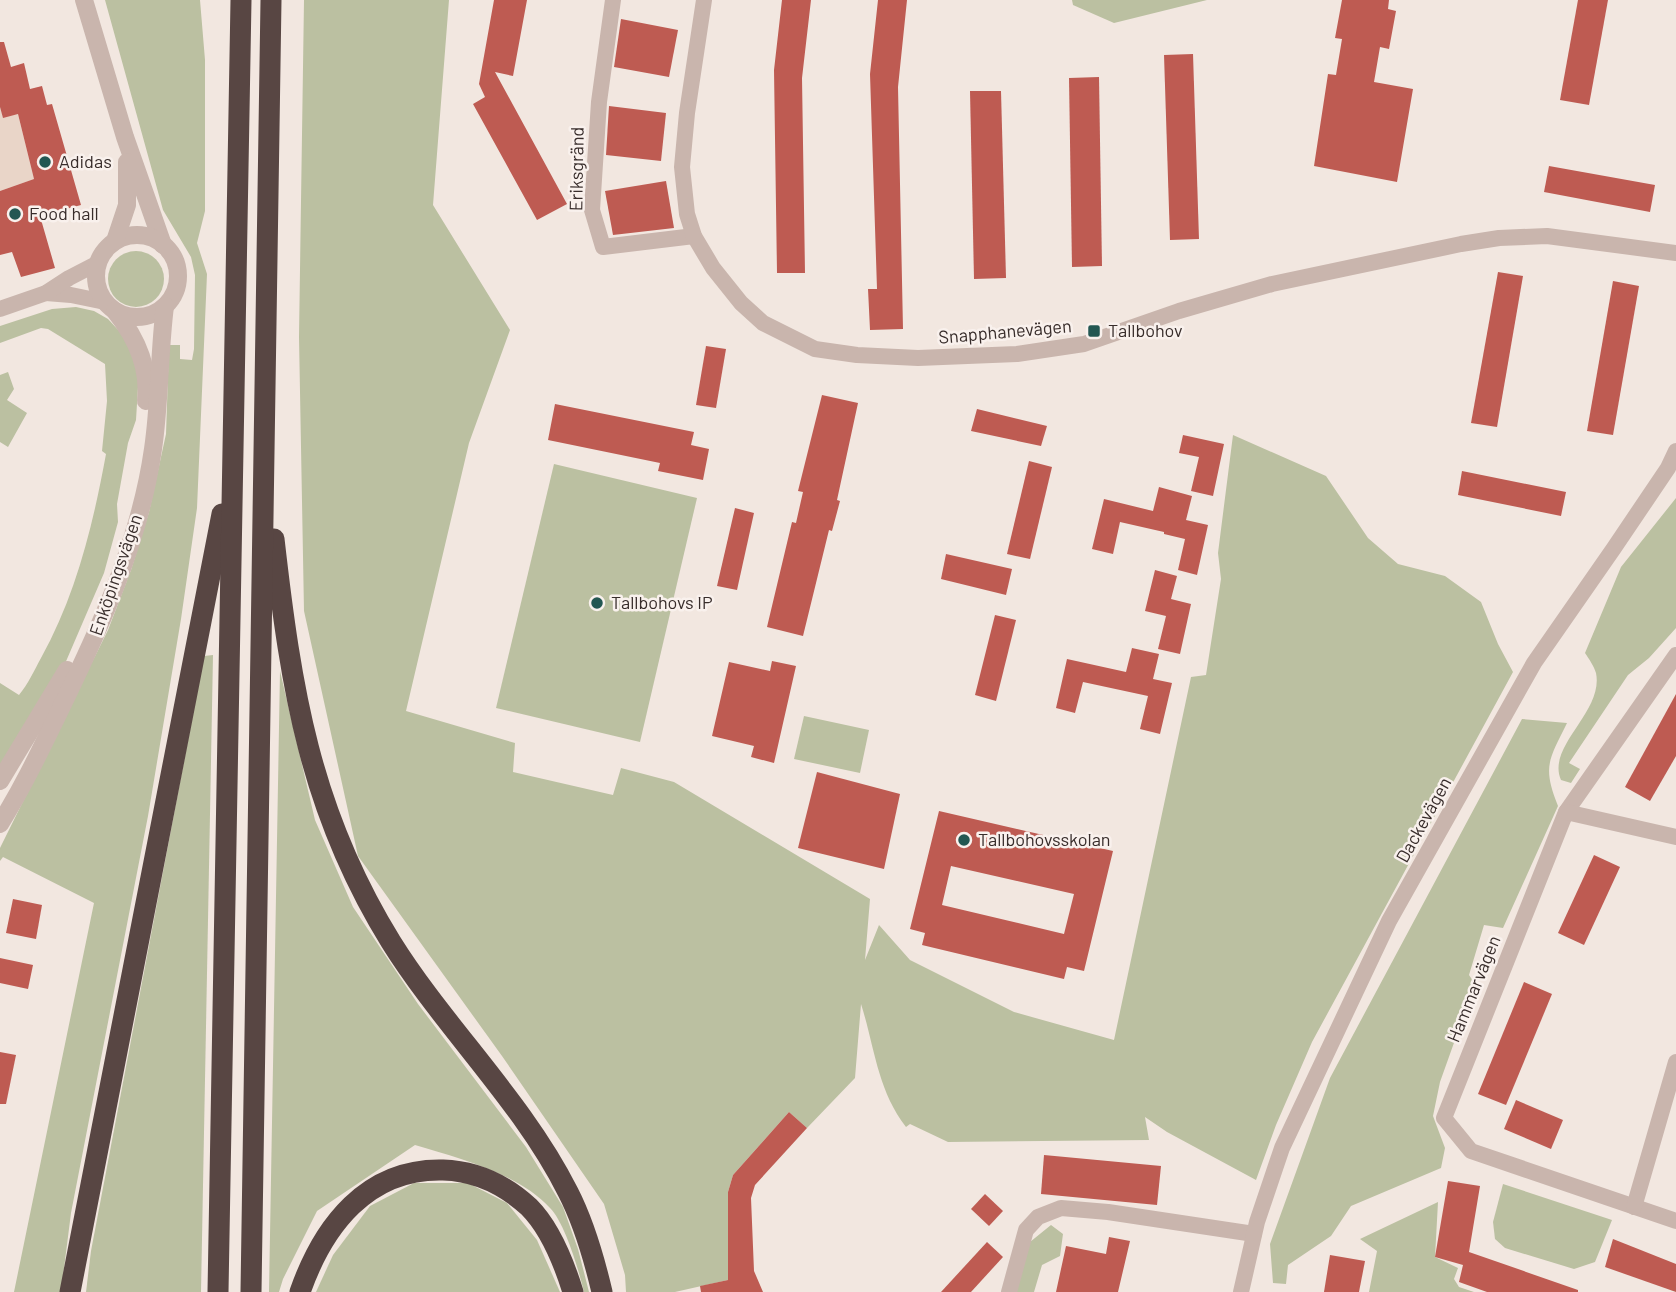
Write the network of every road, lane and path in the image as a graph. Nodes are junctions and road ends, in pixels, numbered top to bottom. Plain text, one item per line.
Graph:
1 (84, 0) edge
2 (241, 0) edge
3 (271, 0) edge
4 (613, 0) edge
5 (704, 0) edge
6 (125, 137) junction
7 (694, 236) junction
8 (115, 241) junction
9 (163, 245) junction
10 (1676, 253) edge
11 (98, 263) junction
12 (46, 293) junction
13 (110, 306) junction
14 (165, 306) junction
15 (0, 309) edge
16 (234, 447) junction
17 (1676, 451) edge
18 (264, 457) junction
19 (1676, 655) edge
20 (0, 781) edge
21 (1566, 813) junction
22 (0, 824) edge
23 (1676, 837) edge
24 (1676, 1062) edge
25 (1634, 1207) junction
26 (1676, 1222) edge
27 (1254, 1234) junction
28 (70, 1290) edge
29 (218, 1292) edge
30 (251, 1292) edge
31 (300, 1292) edge
32 (573, 1292) edge
33 (601, 1292) edge
34 (1009, 1292) edge
35 (1241, 1292) edge

1 - 6 street
2 - 16 highway
3 - 18 highway
4 - 7 street, Eriksgränd
5 - 7 street, Snapphanevägen
6 - 8 street
6 - 9 street
7 - 10 street, Snapphanevägen
8 - 9 street
8 - 11 street
9 - 14 street
11 - 12 street
11 - 13 street
12 - 13 street
12 - 15 street
13 - 14 street
13 - 20 street, Enköpingsvägen
14 - 22 street, Enköpingsvägen
16 - 28 highway
16 - 29 highway
17 - 27 street, Dackevägen
18 - 30 highway
18 - 33 highway
19 - 21 street, Hammarvägen
21 - 23 street
21 - 25 street, Hammarvägen
24 - 25 street
25 - 26 street, Hammarvägen
27 - 34 street
27 - 35 street, Dackevägen
31 - 32 highway

